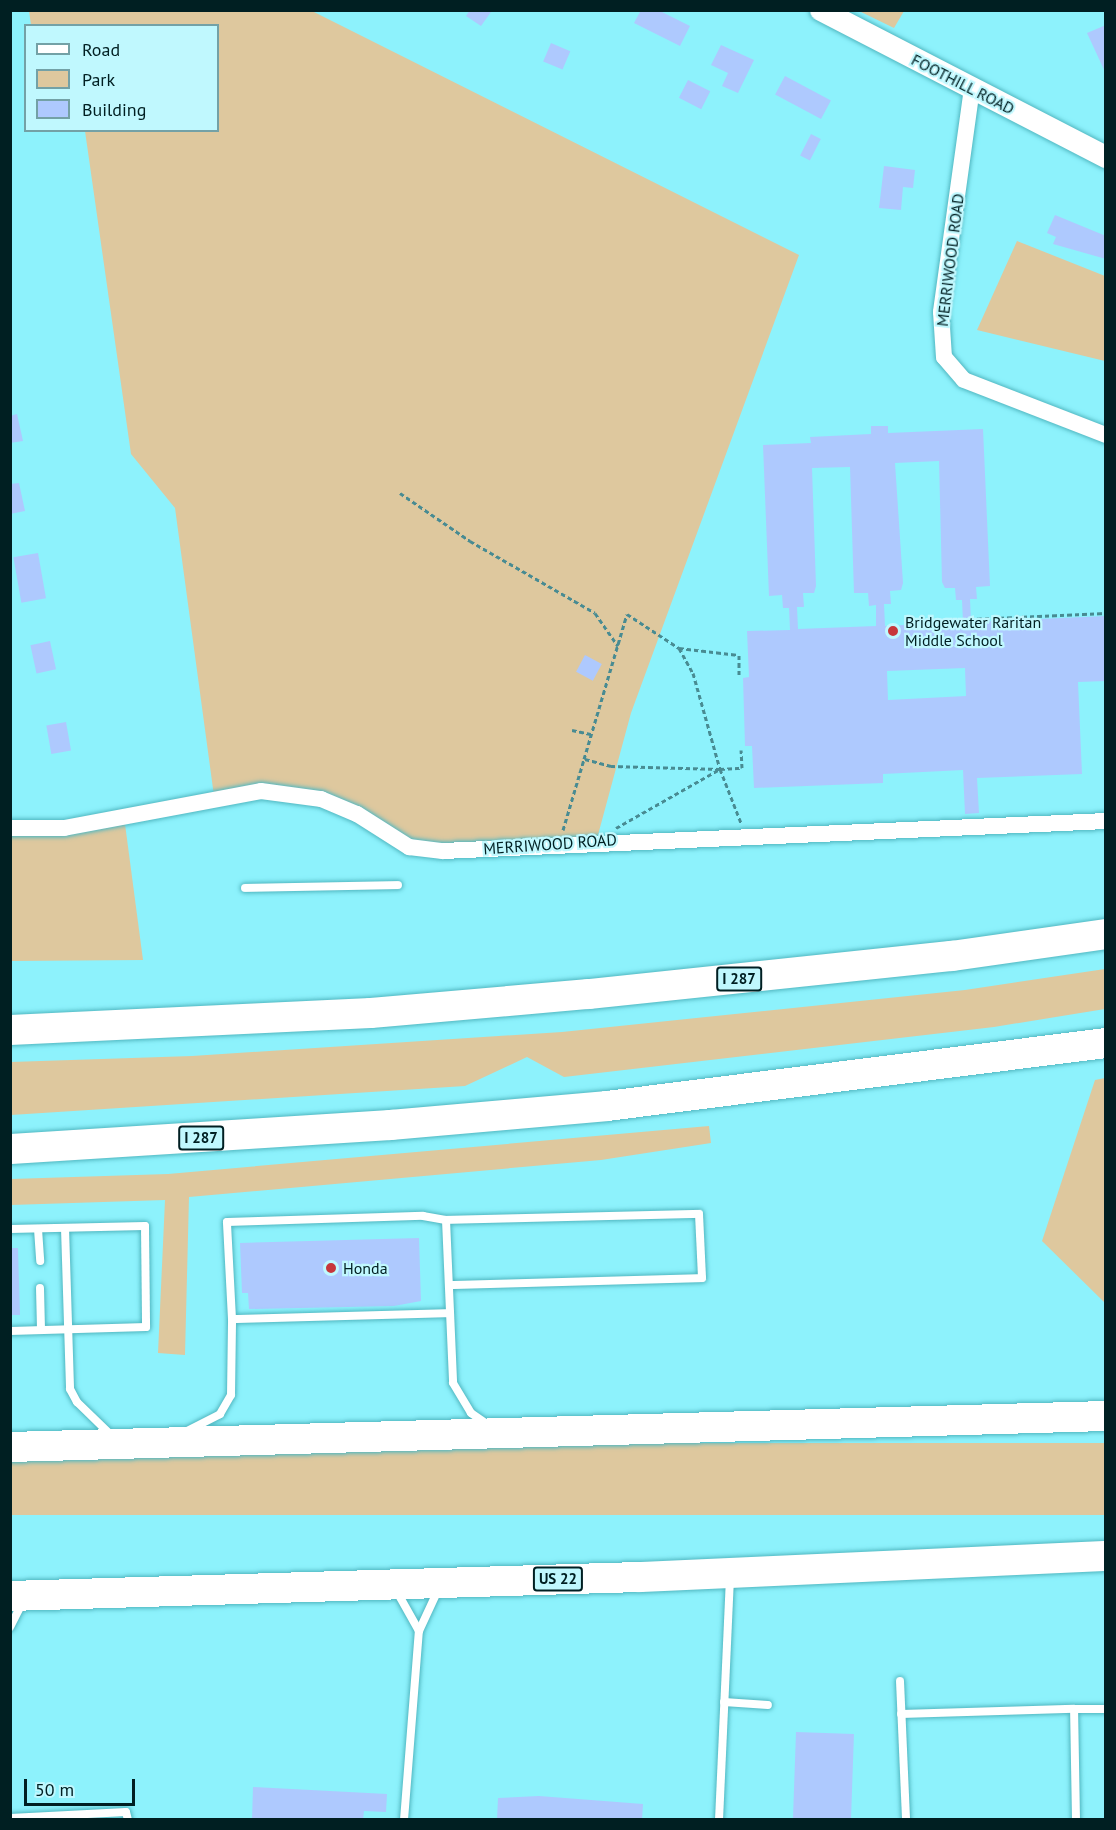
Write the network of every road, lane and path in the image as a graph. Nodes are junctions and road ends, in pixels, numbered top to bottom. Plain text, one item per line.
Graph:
1 (820, 10) edge
2 (972, 88) junction
3 (1106, 157) edge
4 (1106, 435) edge
5 (400, 493) dead end
6 (1106, 613) edge
7 (970, 619) dead end
8 (618, 646) junction
9 (679, 648) junction
10 (739, 675) dead end
11 (572, 730) dead end
12 (592, 734) junction
13 (741, 750) dead end
14 (584, 759) junction
15 (720, 769) junction
16 (1106, 821) edge
17 (742, 824) dead end
18 (10, 828) edge
19 (612, 830) dead end
20 (572, 831) dead end
21 (561, 838) junction
22 (398, 885) dead end
23 (245, 888) dead end
24 (1106, 934) edge
25 (10, 1030) edge
26 (1106, 1043) edge
27 (10, 1149) edge
28 (446, 1220) junction
29 (65, 1228) junction
30 (10, 1229) edge
31 (38, 1229) junction
32 (40, 1261) dead end
33 (449, 1285) junction
34 (40, 1288) dead end
35 (450, 1313) junction
36 (232, 1319) junction
37 (41, 1330) junction
38 (66, 1330) junction
39 (10, 1331) edge
40 (1106, 1416) edge
41 (500, 1433) junction
42 (159, 1442) junction
43 (121, 1444) junction
44 (10, 1447) edge
45 (1106, 1556) edge
46 (730, 1572) junction
47 (442, 1581) junction
48 (392, 1583) junction
49 (18, 1596) edge
50 (10, 1627) edge
51 (419, 1631) junction
52 (900, 1681) dead end
53 (724, 1702) junction
54 (768, 1705) dead end
55 (1106, 1708) edge
56 (1074, 1709) junction
57 (901, 1714) junction
58 (10, 1818) edge
59 (128, 1820) edge
60 (404, 1820) edge
61 (719, 1820) edge
62 (906, 1820) edge
63 (1076, 1820) edge

1 - 2 street, FOOTHILL ROAD
2 - 3 street, FOOTHILL ROAD
2 - 4 street, MERRIWOOD ROAD
5 - 8 path
6 - 7 path
8 - 9 path
8 - 12 path
9 - 10 path
9 - 15 path
11 - 12 path
12 - 14 path
13 - 15 path
14 - 15 path
14 - 21 path
15 - 17 path
15 - 19 path
16 - 21 street, MERRIWOOD ROAD
18 - 21 street, MERRIWOOD ROAD
20 - 21 path
22 - 23 lane
24 - 25 highway, I 287
26 - 27 highway, I 287
28 - 33 lane
28 - 33 lane
28 - 36 lane
29 - 31 lane
29 - 38 lane
29 - 38 lane
30 - 31 lane
31 - 32 lane
33 - 35 lane
34 - 37 lane
35 - 36 lane
35 - 41 lane
36 - 42 lane
37 - 38 lane
37 - 39 lane
38 - 43 lane
40 - 41 highway
41 - 42 highway
42 - 43 highway
43 - 44 highway
45 - 46 highway, US 22
46 - 47 highway, US 22
46 - 53 lane
47 - 48 highway, US 22
47 - 51 lane
48 - 49 highway, US 22
48 - 51 lane
49 - 50 lane
51 - 60 lane
52 - 57 lane
53 - 54 lane
53 - 61 lane
55 - 56 lane
56 - 57 lane
56 - 63 lane
57 - 62 lane
58 - 59 lane

